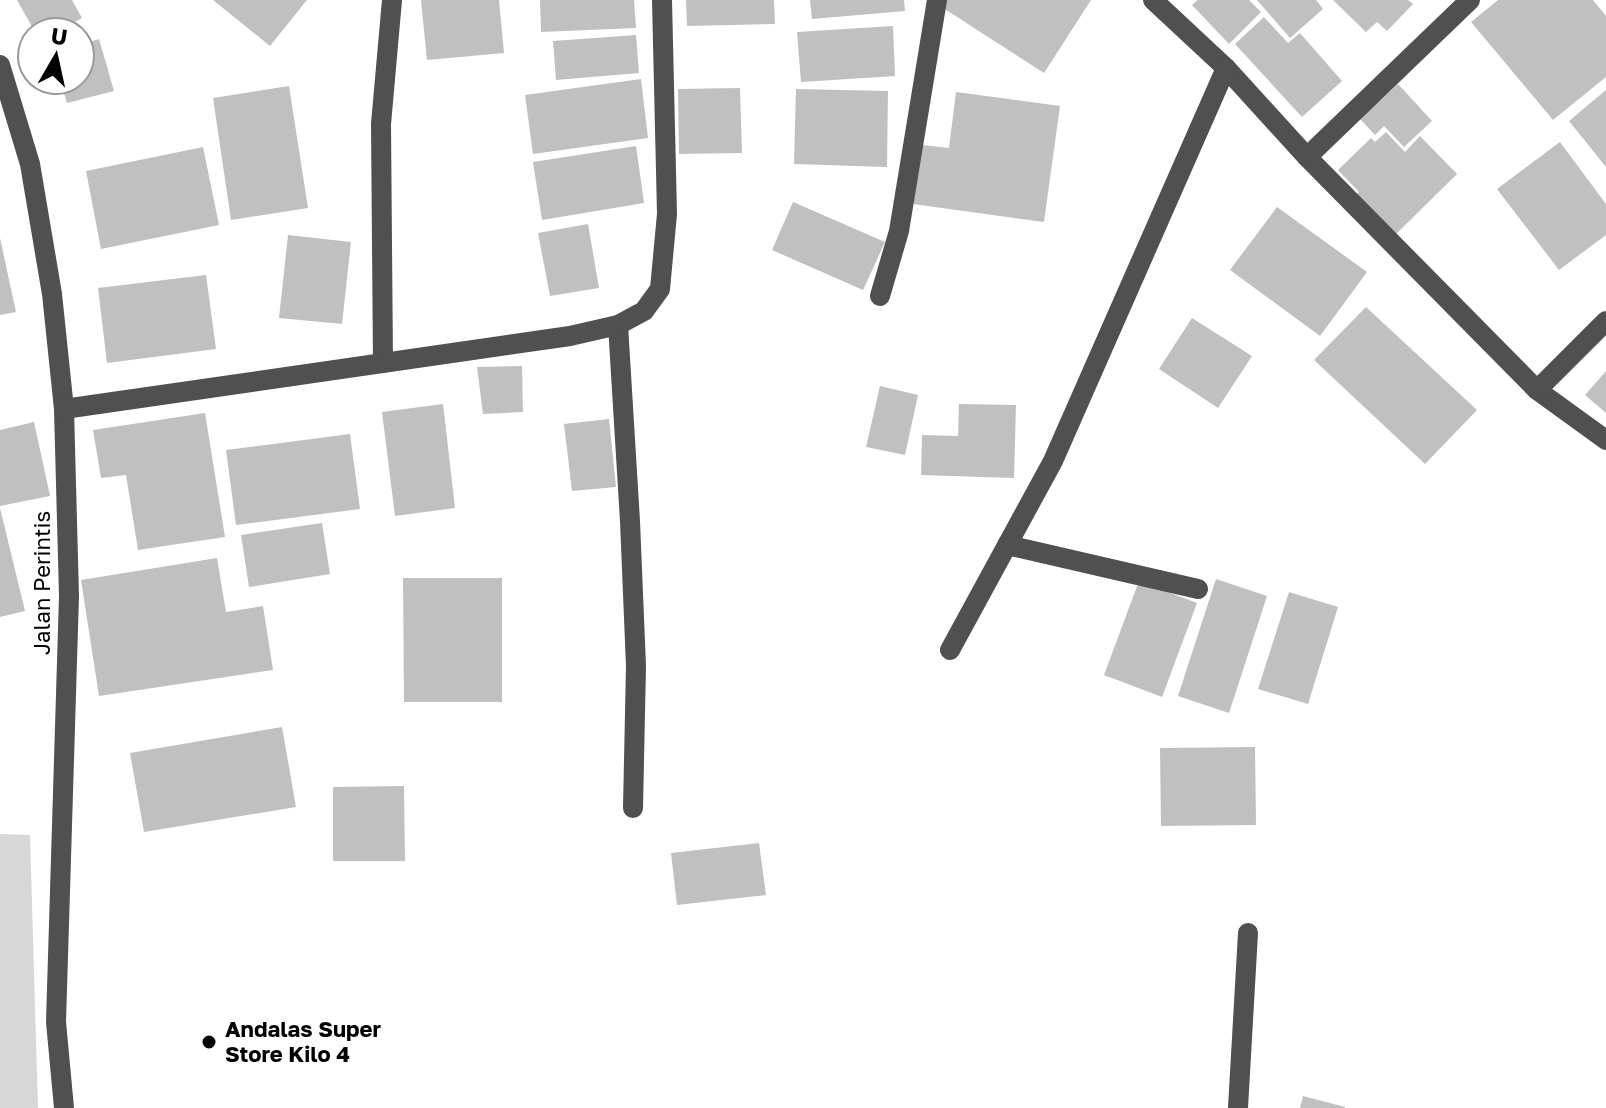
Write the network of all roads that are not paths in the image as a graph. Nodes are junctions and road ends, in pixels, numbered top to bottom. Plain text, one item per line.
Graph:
1 (392, 0) edge
2 (662, 0) edge
3 (937, 0) edge
4 (1153, 0) edge
5 (1470, 0) edge
6 (0, 65) edge
7 (1226, 68) junction
8 (1307, 157) junction
9 (880, 296) dead end
10 (1606, 321) edge
11 (618, 325) junction
12 (383, 363) junction
13 (1537, 390) junction
14 (64, 409) junction
15 (1606, 440) edge
16 (1007, 545) junction
17 (1198, 589) dead end
18 (950, 650) dead end
19 (633, 808) dead end
20 (1248, 933) dead end
21 (64, 1108) edge
22 (1238, 1108) edge

1 - 12 street
2 - 11 street
3 - 9 street
4 - 7 street
5 - 8 street
6 - 14 street, Jalan Perintis
7 - 8 street
7 - 16 street
8 - 13 street
10 - 13 street
11 - 12 street
11 - 19 street
12 - 14 street
13 - 15 street
14 - 21 street, Jalan Perintis
16 - 17 street
16 - 18 street
20 - 22 street

